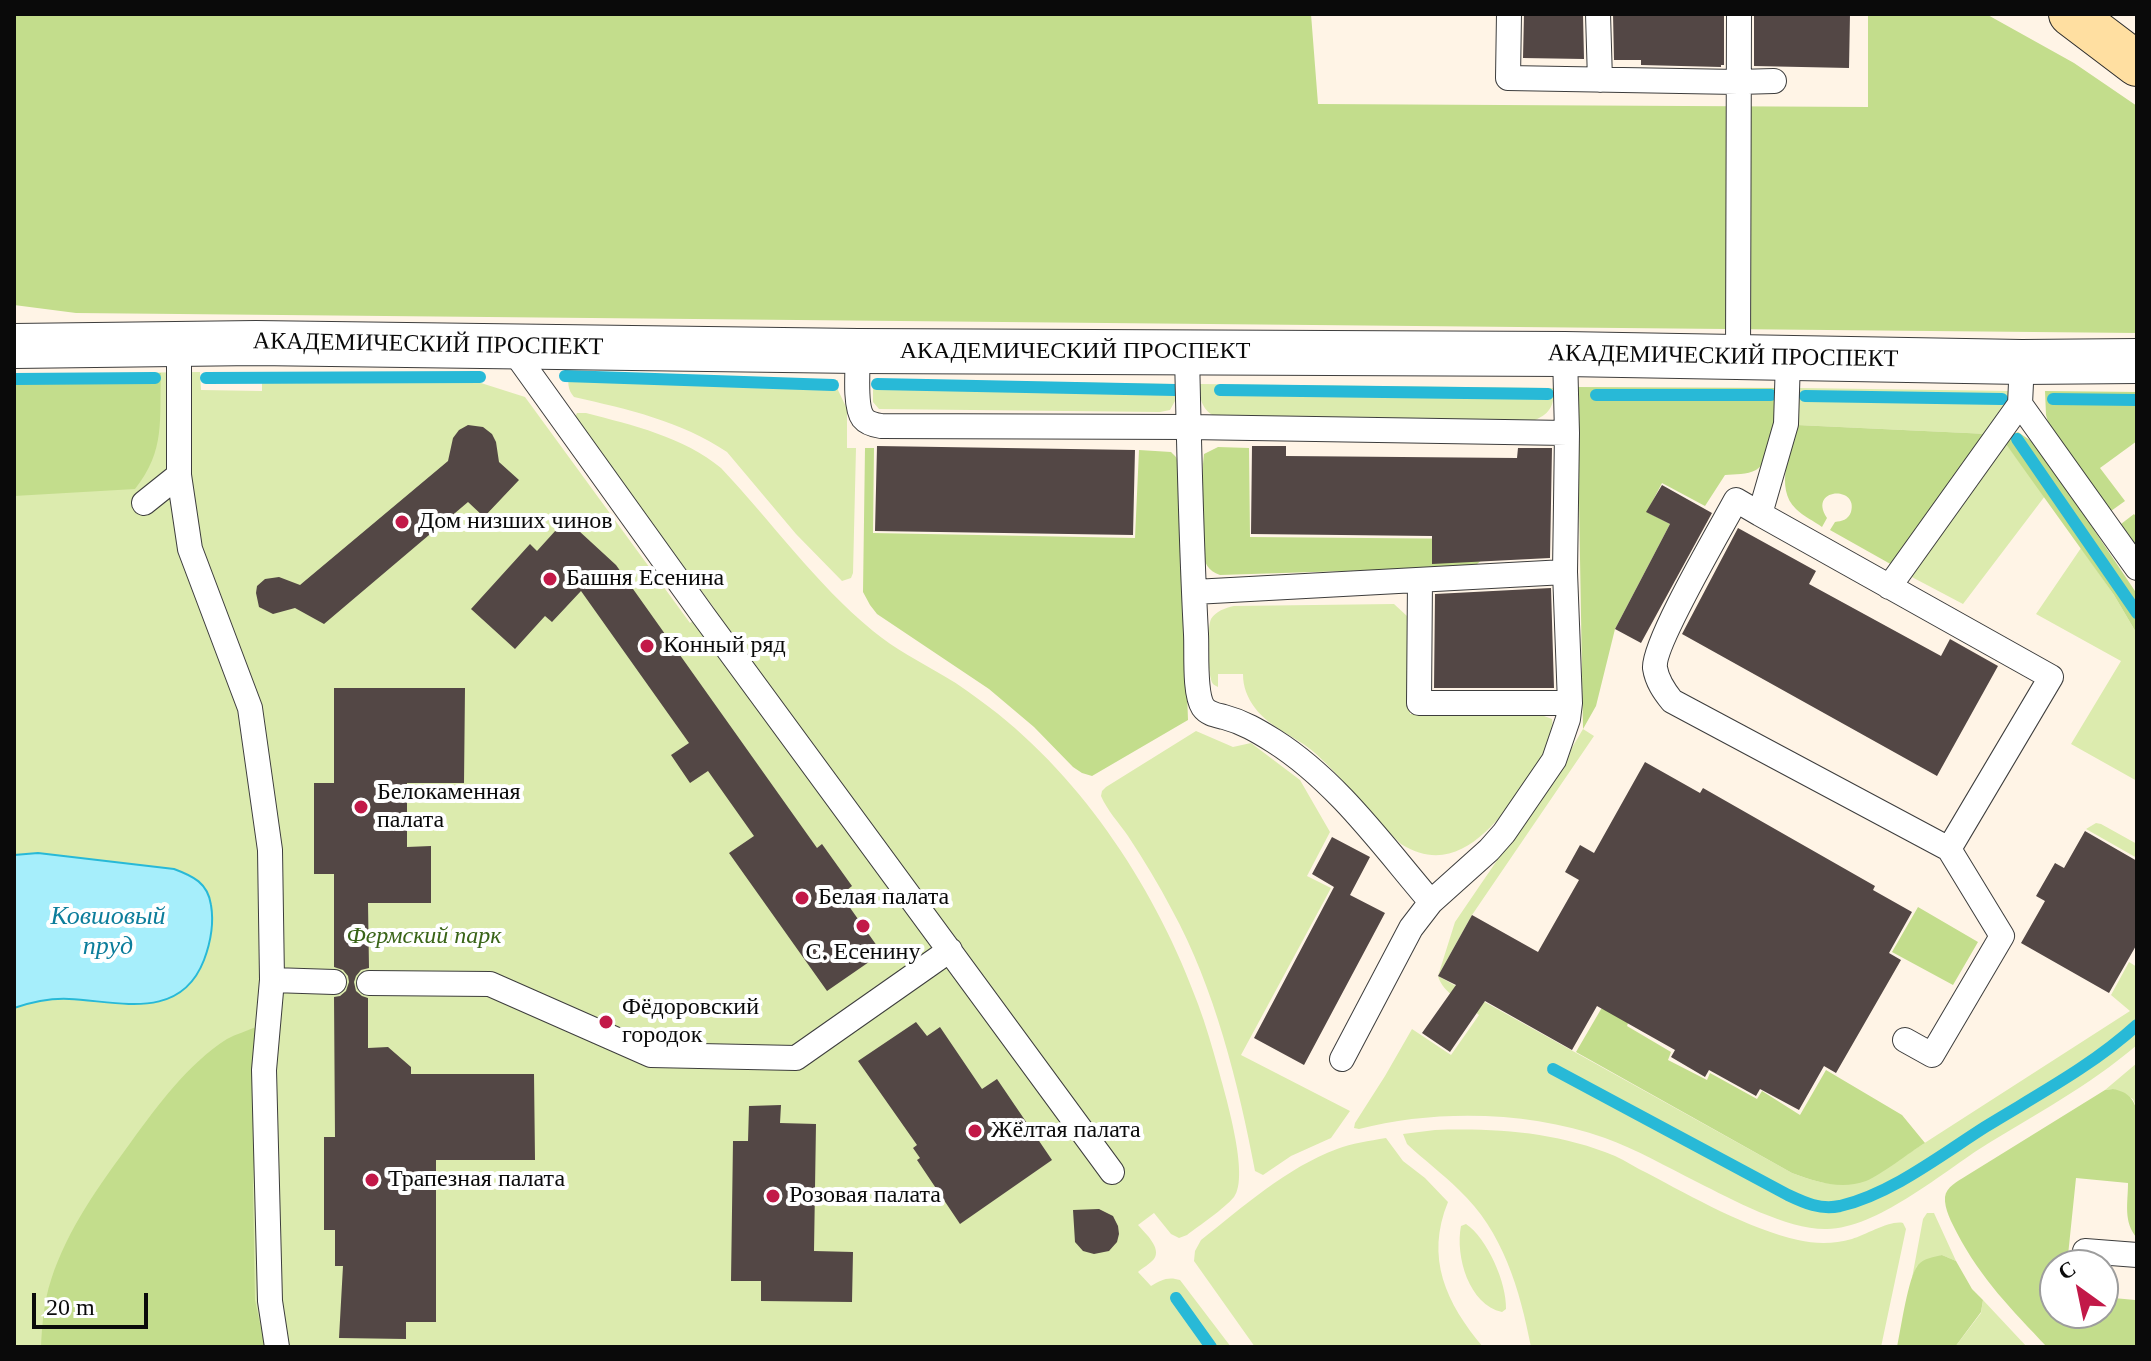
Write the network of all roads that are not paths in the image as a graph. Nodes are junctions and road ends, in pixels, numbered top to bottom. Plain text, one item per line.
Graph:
1 (1509, 14) edge
2 (1598, 14) edge
3 (1739, 14) edge
4 (2071, 14) edge
5 (2137, 64) edge
6 (1600, 80) junction
7 (1774, 81) dead end
8 (1738, 82) junction
9 (179, 343) junction
10 (14, 346) edge
11 (510, 346) junction
12 (858, 351) junction
13 (1187, 354) junction
14 (1565, 354) junction
15 (1738, 357) junction
16 (1788, 359) junction
17 (2137, 361) edge
18 (2021, 383) junction
19 (1189, 427) junction
20 (1567, 433) junction
21 (179, 475) junction
22 (144, 503) dead end
23 (1760, 514) junction
24 (2137, 568) edge
25 (1565, 572) junction
26 (1420, 580) junction
27 (1889, 587) junction
28 (1194, 592) junction
29 (1570, 703) junction
30 (1949, 849) junction
31 (1431, 902) junction
32 (950, 950) junction
33 (272, 980) junction
34 (334, 982) dead end
35 (369, 983) dead end
36 (1905, 1040) dead end
37 (1342, 1059) dead end
38 (1112, 1172) dead end
39 (277, 1347) edge

1 - 6 lane
2 - 6 lane
3 - 8 lane
4 - 5 main road
6 - 8 lane
7 - 8 lane
8 - 15 lane
9 - 10 street, АКАДЕМИЧЕСКИЙ ПРОСПЕКТ
9 - 11 street, АКАДЕМИЧЕСКИЙ ПРОСПЕКТ
9 - 21 lane
11 - 12 street, АКАДЕМИЧЕСКИЙ ПРОСПЕКТ
11 - 32 lane
12 - 13 street, АКАДЕМИЧЕСКИЙ ПРОСПЕКТ
12 - 19 lane
13 - 14 street, АКАДЕМИЧЕСКИЙ ПРОСПЕКТ
13 - 19 lane
14 - 15 street, АКАДЕМИЧЕСКИЙ ПРОСПЕКТ
14 - 20 lane
15 - 16 street, АКАДЕМИЧЕСКИЙ ПРОСПЕКТ
16 - 18 street, АКАДЕМИЧЕСКИЙ ПРОСПЕКТ
16 - 23 lane
17 - 18 street, АКАДЕМИЧЕСКИЙ ПРОСПЕКТ
18 - 24 lane
18 - 27 lane
19 - 20 lane
19 - 28 lane
20 - 25 lane
21 - 22 lane
21 - 33 lane
23 - 27 lane
23 - 30 lane
25 - 26 lane
25 - 29 lane
26 - 28 lane
26 - 29 lane
27 - 30 lane
28 - 31 lane
29 - 31 lane
30 - 36 lane
31 - 37 lane
32 - 35 lane
32 - 38 lane
33 - 34 lane
33 - 39 lane

